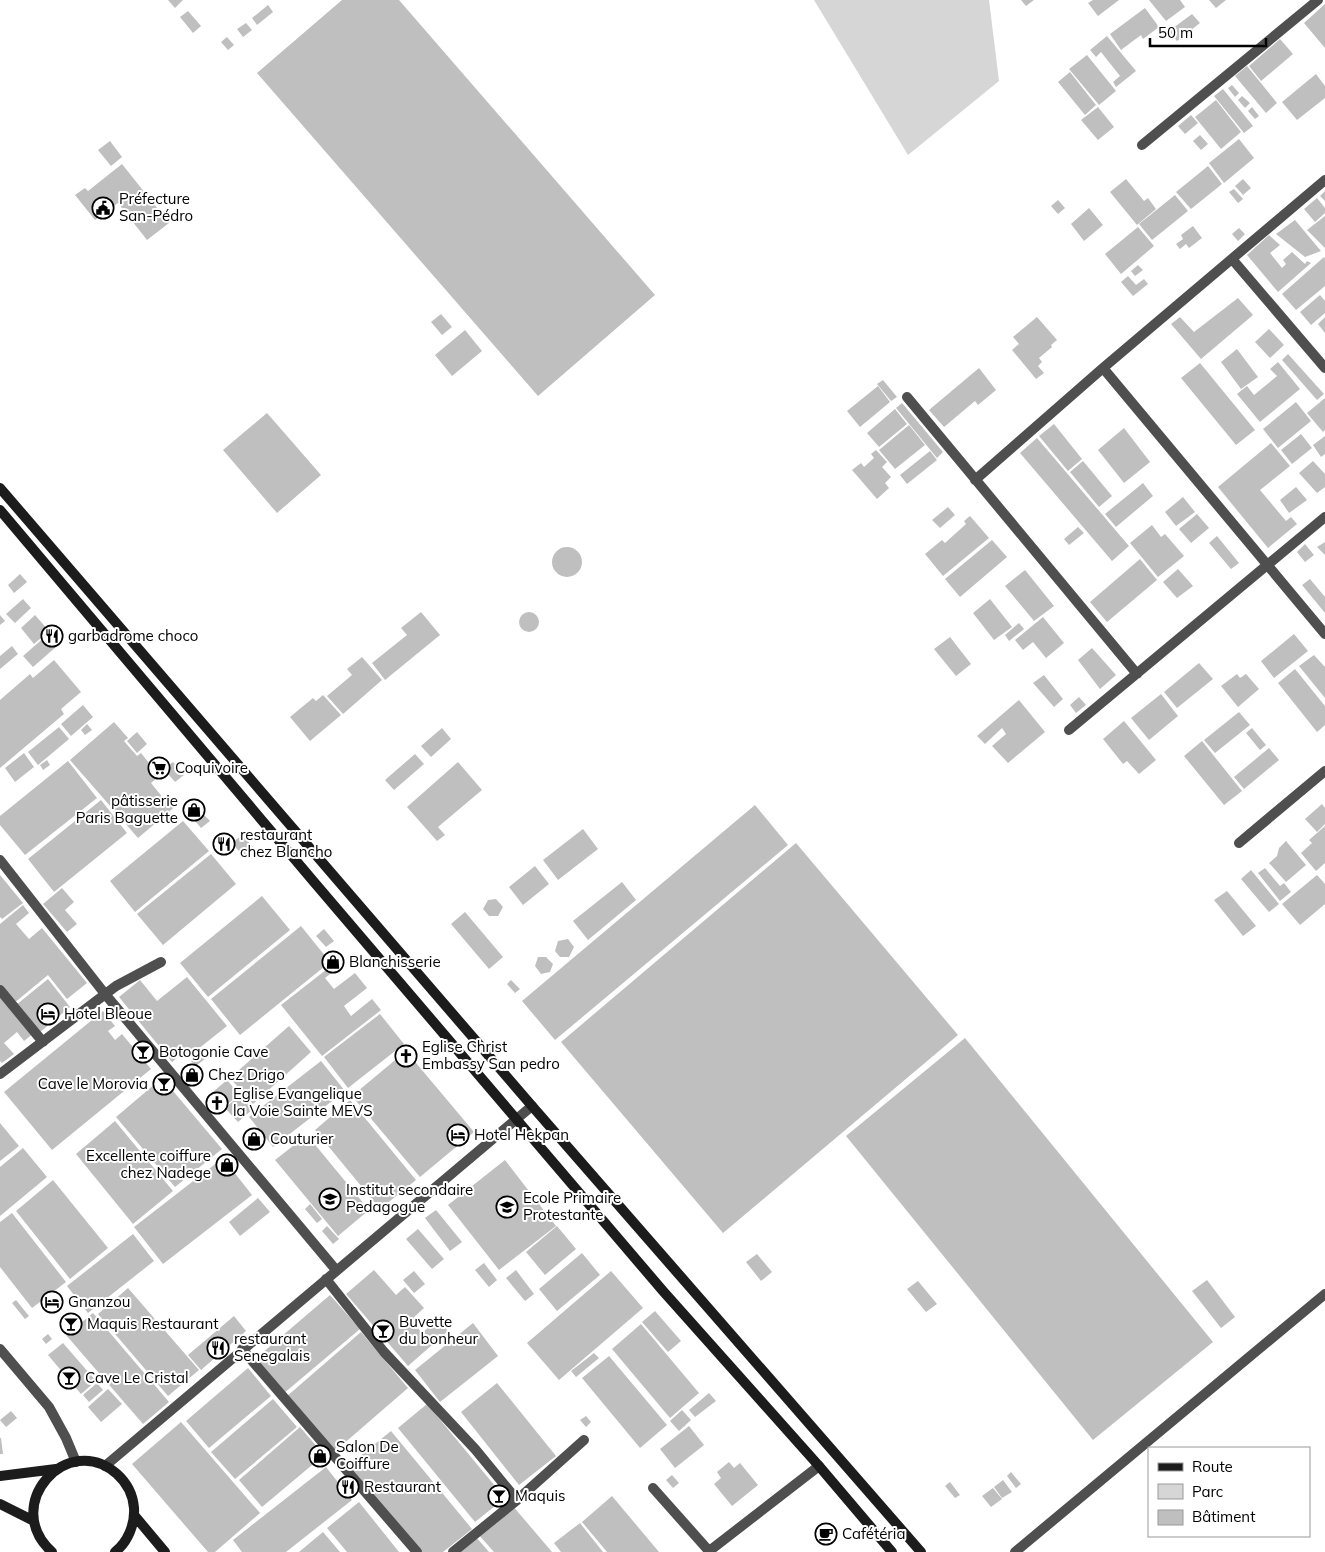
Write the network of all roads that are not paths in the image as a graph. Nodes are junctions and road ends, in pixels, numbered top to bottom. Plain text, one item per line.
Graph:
1 (1318, 0) edge
2 (1142, 145) dead end
3 (1325, 180) edge
4 (1232, 259) junction
5 (1103, 368) junction
6 (1325, 368) edge
7 (907, 397) dead end
8 (974, 480) junction
9 (0, 488) edge
10 (0, 510) edge
11 (1325, 517) edge
12 (1267, 564) junction
13 (1325, 634) edge
14 (1137, 674) junction
15 (1069, 730) dead end
16 (1325, 771) edge
17 (1239, 843) dead end
18 (0, 860) edge
19 (161, 962) dead end
20 (0, 990) edge
21 (105, 994) junction
22 (43, 1042) junction
23 (0, 1074) edge
24 (532, 1106) junction
25 (517, 1117) junction
26 (336, 1270) junction
27 (326, 1279) junction
28 (1325, 1294) edge
29 (0, 1349) edge
30 (242, 1349) junction
31 (584, 1440) dead end
32 (76, 1462) junction
33 (105, 1466) junction
34 (819, 1466) junction
35 (57, 1469) junction
36 (0, 1476) edge
37 (653, 1488) dead end
38 (517, 1500) junction
39 (0, 1504) edge
40 (134, 1515) junction
41 (34, 1521) junction
42 (719, 1543) junction
43 (708, 1551) edge
44 (52, 1552) edge
45 (115, 1552) edge
46 (165, 1552) edge
47 (417, 1552) edge
48 (454, 1552) edge
49 (727, 1552) edge
50 (892, 1552) edge
51 (921, 1552) edge
52 (1015, 1552) edge

1 - 2 street
3 - 4 street
4 - 5 street
4 - 6 street
5 - 8 street
5 - 12 street
7 - 8 street
8 - 14 street
9 - 24 main road
10 - 25 main road
11 - 12 street
12 - 13 street
12 - 14 street
14 - 15 street
16 - 17 street
18 - 21 street
19 - 21 street
20 - 22 street
21 - 22 street
21 - 26 street
22 - 23 street
24 - 25 street
24 - 51 main road
25 - 26 street
25 - 34 main road
26 - 27 street
27 - 30 street
27 - 38 street
28 - 52 street
29 - 32 street
30 - 33 street
30 - 47 street
31 - 38 street
32 - 33 main road
32 - 35 main road
33 - 40 main road
34 - 42 street
34 - 50 main road
35 - 36 main road
35 - 41 main road
37 - 43 street
38 - 48 street
39 - 41 main road
40 - 45 main road
40 - 46 main road
41 - 44 main road
42 - 43 street
42 - 49 street

